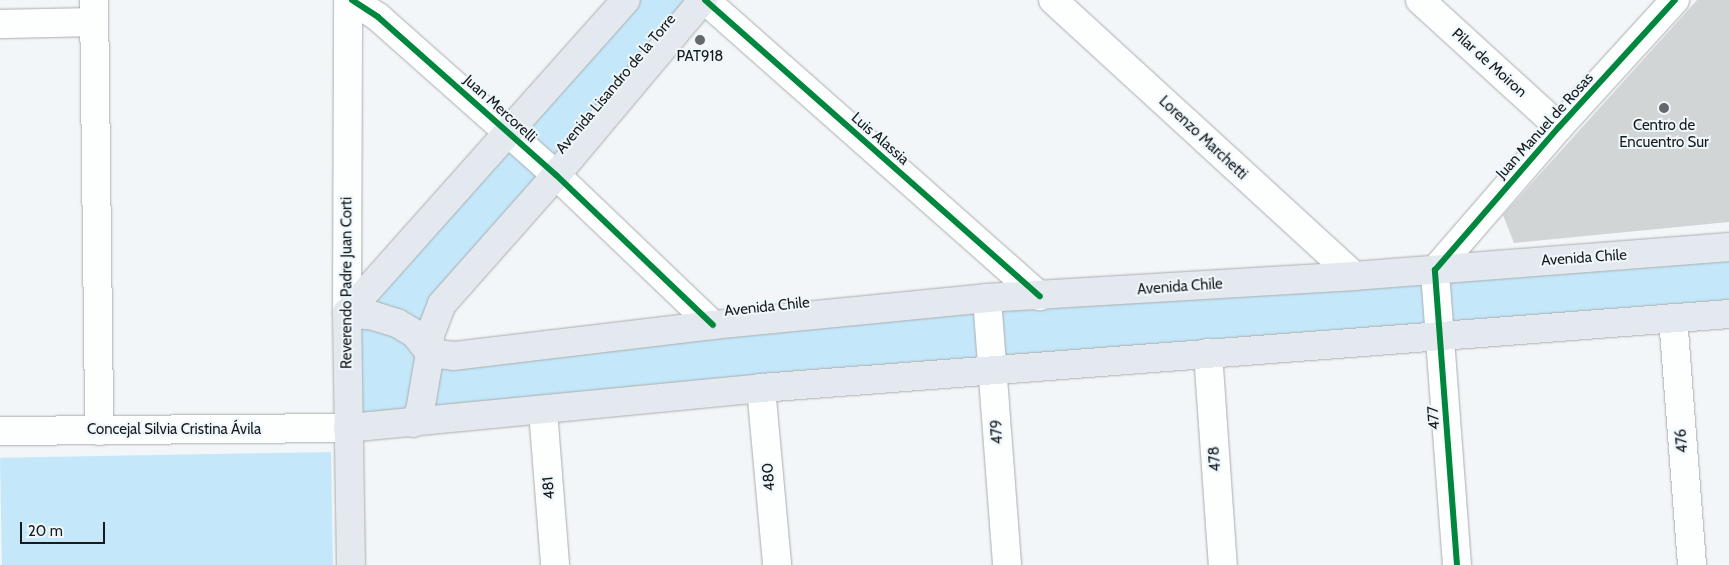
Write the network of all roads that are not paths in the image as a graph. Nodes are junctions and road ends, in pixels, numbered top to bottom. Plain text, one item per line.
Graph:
1 (348, 0) edge
2 (352, 0) edge
3 (626, 0) edge
4 (704, 0) edge
5 (1053, 0) edge
6 (1420, 0) edge
7 (1675, 0) edge
8 (94, 11) edge
9 (0, 24) edge
10 (1559, 127) junction
11 (507, 133) junction
12 (556, 175) junction
13 (1729, 247) edge
14 (1435, 270) junction
15 (1354, 276) junction
16 (1040, 296) junction
17 (988, 298) junction
18 (347, 313) junction
19 (1729, 314) edge
20 (1673, 318) junction
21 (713, 325) junction
22 (1440, 336) junction
23 (430, 353) junction
24 (1208, 353) junction
25 (992, 370) junction
26 (761, 388) junction
27 (543, 411) junction
28 (413, 423) junction
29 (348, 428) junction
30 (0, 431) edge
31 (100, 431) junction
32 (351, 565) edge
33 (555, 565) edge
34 (777, 565) edge
35 (1007, 565) edge
36 (1223, 565) edge
37 (1457, 565) edge
38 (1692, 565) edge

1 - 18 street, Reverendo Padre Juan Corti
2 - 11 street, Juan Mercorelli
3 - 11 main road
4 - 12 main road, Avenida Lisandro de la Torre
4 - 16 street, Luis Alassia
5 - 15 street, Lorenzo Marchetti
6 - 10 street, Pilar de Moiron
7 - 10 street, Juan Manuel de Rosas
8 - 9 street
8 - 31 street
10 - 14 street, Juan Manuel de Rosas
11 - 12 street, Juan Mercorelli
11 - 18 main road
12 - 21 street, Juan Mercorelli
12 - 23 main road, Avenida Lisandro de la Torre
13 - 14 main road, Avenida Chile
14 - 15 main road, Avenida Chile
14 - 22 street, 477
15 - 16 main road, Avenida Chile
16 - 17 main road, Avenida Chile
17 - 21 main road, Avenida Chile
17 - 25 street, 479
18 - 23 main road
18 - 29 main road, Reverendo Padre Juan Corti
19 - 20 main road
20 - 22 main road
20 - 38 street, 476
21 - 23 main road, Avenida Chile
22 - 24 main road
22 - 37 street, 477
23 - 28 main road, Avenida Lisandro de la Torre
24 - 25 main road
24 - 36 street, 478
25 - 26 main road
25 - 35 street, 479
26 - 27 main road
26 - 34 street, 480
27 - 28 main road
27 - 33 street, 481
28 - 29 main road
29 - 31 street, Concejal Silvia Cristina Ávila
29 - 32 main road, Reverendo Padre Juan Corti
30 - 31 street, Concejal Silvia Cristina Ávila

